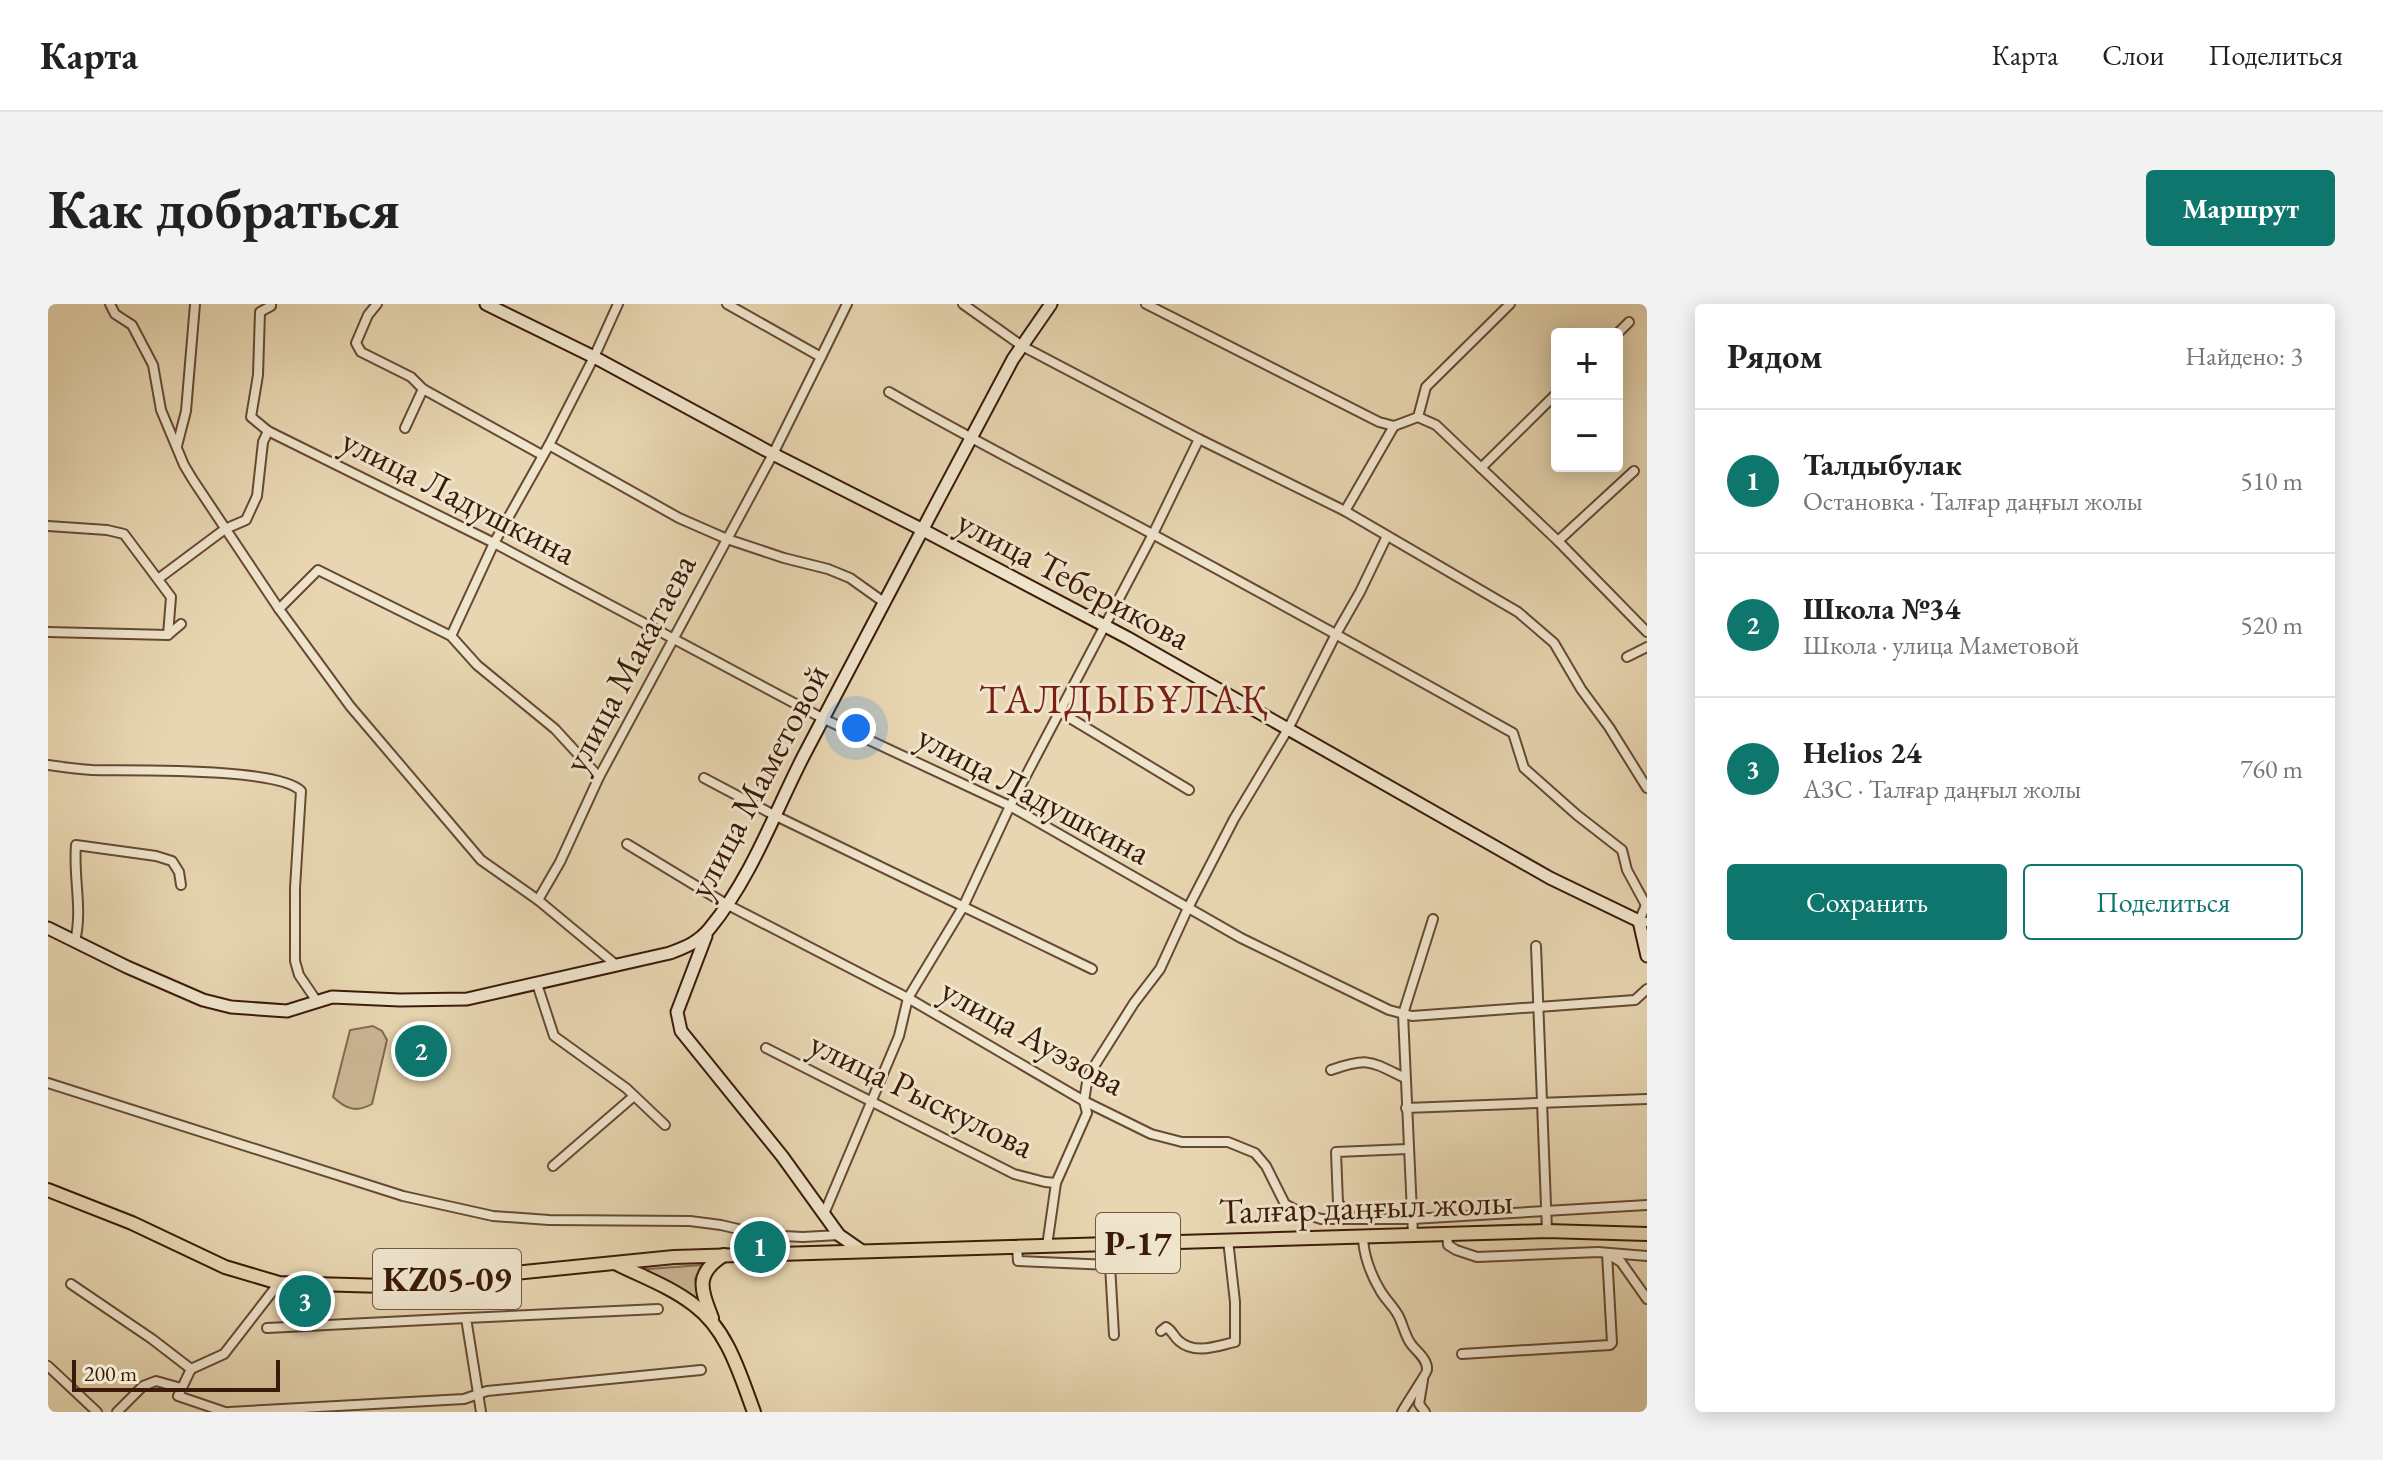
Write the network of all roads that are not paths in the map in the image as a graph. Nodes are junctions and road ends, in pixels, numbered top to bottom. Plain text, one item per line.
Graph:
1 (110, 304) edge
2 (195, 304) edge
3 (271, 304) edge
4 (377, 304) edge
5 (486, 304) edge
6 (618, 304) edge
7 (727, 304) edge
8 (847, 304) edge
9 (963, 304) edge
10 (1051, 304) edge
11 (1146, 304) edge
12 (1510, 304) edge
13 (1629, 322) dead end
14 (1623, 328) edge
15 (1022, 346) junction
16 (594, 357) junction
17 (821, 357) junction
18 (423, 389) junction
19 (889, 392) dead end
20 (1551, 399) edge
21 (1418, 417) junction
22 (1394, 426) junction
23 (405, 428) dead end
24 (268, 431) junction
25 (970, 439) junction
26 (1199, 439) junction
27 (549, 445) junction
28 (176, 447) junction
29 (773, 454) junction
30 (542, 455) junction
31 (1481, 468) junction
32 (1634, 471) dead end
33 (1345, 511) junction
34 (48, 526) edge
35 (225, 529) junction
36 (923, 530) junction
37 (1153, 534) junction
38 (1387, 536) junction
39 (727, 539) junction
40 (1558, 541) junction
41 (494, 543) junction
42 (158, 579) junction
43 (885, 603) junction
44 (279, 609) junction
45 (181, 624) dead end
46 (1105, 626) junction
47 (48, 632) edge
48 (1647, 632) edge
49 (1336, 634) junction
50 (168, 635) junction
51 (451, 636) junction
52 (672, 637) junction
53 (1647, 647) edge
54 (1627, 657) dead end
55 (1060, 712) junction
56 (824, 719) junction
57 (1288, 729) junction
58 (48, 765) edge
59 (599, 777) junction
60 (704, 778) dead end
61 (1647, 788) edge
62 (1189, 790) dead end
63 (1010, 806) junction
64 (774, 815) junction
65 (627, 844) dead end
66 (181, 885) dead end
67 (538, 900) junction
68 (726, 904) junction
69 (1646, 904) edge
70 (963, 907) junction
71 (1188, 908) junction
72 (1433, 919) dead end
73 (1643, 921) edge
74 (48, 928) edge
75 (707, 932) junction
76 (75, 941) junction
77 (1536, 946) dead end
78 (1647, 956) edge
79 (615, 964) junction
80 (1092, 969) dead end
81 (537, 984) junction
82 (1647, 989) edge
83 (908, 998) junction
84 (316, 1000) junction
85 (1540, 1007) junction
86 (1403, 1014) junction
87 (766, 1048) dead end
88 (1331, 1070) dead end
89 (1405, 1078) junction
90 (48, 1083) edge
91 (634, 1096) junction
92 (1647, 1099) edge
93 (870, 1101) junction
94 (1084, 1101) junction
95 (1543, 1103) junction
96 (1406, 1108) junction
97 (665, 1125) dead end
98 (1408, 1149) junction
99 (553, 1166) dead end
100 (1056, 1183) junction
101 (48, 1190) edge
102 (1647, 1205) edge
103 (1547, 1212) junction
104 (824, 1214) junction
105 (1467, 1215) junction
106 (1353, 1218) junction
107 (1412, 1219) junction
108 (1647, 1226) edge
109 (1547, 1231) junction
110 (1601, 1231) junction
111 (1465, 1233) junction
112 (1447, 1234) junction
113 (1647, 1234) edge
114 (839, 1235) junction
115 (1413, 1235) junction
116 (1363, 1236) junction
117 (1228, 1240) junction
118 (1047, 1246) junction
119 (1017, 1247) junction
120 (862, 1251) junction
121 (1607, 1253) junction
122 (724, 1255) junction
123 (1647, 1256) edge
124 (614, 1263) junction
125 (279, 1283) junction
126 (71, 1284) dead end
127 (1647, 1299) edge
128 (658, 1309) dead end
129 (466, 1318) junction
130 (715, 1325) junction
131 (267, 1328) dead end
132 (1161, 1331) dead end
133 (1114, 1335) dead end
134 (1462, 1354) dead end
135 (48, 1366) edge
136 (191, 1369) junction
137 (701, 1370) dead end
138 (1423, 1380) junction
139 (181, 1388) junction
140 (480, 1393) junction
141 (379, 1408) edge
142 (97, 1412) edge
143 (117, 1412) edge
144 (227, 1412) edge
145 (481, 1412) edge
146 (754, 1412) edge
147 (1402, 1412) edge
148 (1425, 1412) edge

1 - 28 street
2 - 28 street
3 - 24 street, улица Ладушкина
4 - 18 street
5 - 16 street, улица Теберикова
6 - 16 street
7 - 17 street
8 - 17 street, улица Макатаева
9 - 15 street
10 - 15 street, улица Маметовой
11 - 22 street
12 - 21 street
13 - 14 street
15 - 25 street, улица Маметовой
15 - 26 street
16 - 27 street
16 - 29 street, улица Теберикова
17 - 29 street, улица Макатаева
18 - 23 street
18 - 30 street
19 - 25 street
20 - 31 street
21 - 22 street
21 - 31 street
22 - 33 street
24 - 35 street
24 - 41 street, улица Ладушкина
25 - 36 street, улица Маметовой
25 - 37 street
26 - 33 street
26 - 37 street
27 - 30 street
27 - 39 street
28 - 35 street
29 - 36 street, улица Теберикова
29 - 39 street, улица Макатаева
30 - 41 street
31 - 40 street
32 - 40 street
33 - 38 street
34 - 42 street
35 - 42 street
35 - 44 street
36 - 43 street, улица Маметовой
36 - 46 street, улица Теберикова
37 - 46 street
37 - 49 street
38 - 49 street
38 - 61 street
39 - 43 street
39 - 52 street, улица Макатаева
40 - 48 street
41 - 51 street
41 - 52 street, улица Ладушкина
42 - 50 street
43 - 56 street, улица Маметовой
44 - 51 street
44 - 67 street
45 - 50 street
46 - 55 street
46 - 57 street, улица Теберикова
47 - 50 street
49 - 57 street
49 - 69 street
51 - 59 street
52 - 56 street, улица Ладушкина
52 - 59 street, улица Макатаева
53 - 54 street
55 - 62 street
55 - 63 street
56 - 63 street, улица Ладушкина
56 - 64 street, улица Маметовой
57 - 71 street
57 - 73 street, улица Теберикова
58 - 84 street
59 - 67 street, улица Макатаева
60 - 64 street
63 - 70 street
63 - 71 street, улица Ладушкина
64 - 68 street, улица Маметовой
64 - 70 street
65 - 68 street, улица Ауэзова
66 - 76 street
67 - 79 street
68 - 75 street, улица Маметовой
68 - 83 street, улица Ауэзова
69 - 73 street
70 - 80 street
70 - 83 street
71 - 86 street, улица Ладушкина
71 - 94 street
72 - 86 street
73 - 78 street
74 - 76 street, улица Маметовой
75 - 79 street, улица Маметовой
75 - 104 street
76 - 84 street, улица Маметовой
77 - 85 street
79 - 81 street, улица Маметовой
81 - 84 street, улица Маметовой
81 - 91 street
82 - 85 street, улица Ладушкина
83 - 93 street
83 - 94 street, улица Ауэзова
85 - 86 street, улица Ладушкина
85 - 95 street
86 - 89 street
87 - 93 street, улица Рыскулова
88 - 89 street
89 - 96 street
90 - 114 street
91 - 97 street
91 - 99 street
92 - 95 street
93 - 100 street, улица Рыскулова
93 - 104 street
94 - 100 street
94 - 106 street, улица Ауэзова
95 - 96 street
95 - 103 street
96 - 98 street
98 - 106 street
98 - 107 street
100 - 118 street
101 - 125 main road, Талғар даңғыл жолы / KZ05-09
102 - 103 street, улица Ауэзова
103 - 105 street, улица Ауэзова
103 - 109 street
104 - 114 street
105 - 107 street, улица Ауэзова
105 - 111 street
106 - 107 street, улица Ауэзова
107 - 115 street
108 - 110 main road, Талғар даңғыл жолы / P-17
109 - 110 main road, Талғар даңғыл жолы / P-17
109 - 111 main road, Талғар даңғыл жолы / P-17
110 - 113 main road, Талғар даңғыл жолы / P-17
111 - 112 main road, Талғар даңғыл жолы / P-17
112 - 115 main road, Талғар даңғыл жолы / P-17
112 - 121 street
114 - 120 street
115 - 116 main road, Талғар даңғыл жолы / P-17
116 - 117 main road, Талғар даңғыл жолы / P-17
116 - 138 street
117 - 118 main road, Талғар даңғыл жолы / P-17
117 - 132 street
118 - 119 main road, Талғар даңғыл жолы / P-17
119 - 120 main road, Талғар даңғыл жолы / P-17
119 - 133 street
120 - 122 main road, Талғар даңғыл жолы / P-17
121 - 123 street
121 - 127 street
121 - 134 street
122 - 124 main road, Талғар даңғыл жолы / P-17
122 - 130 main road
124 - 125 main road, Талғар даңғыл жолы / KZ05-09
124 - 130 main road
125 - 136 street
126 - 136 street
128 - 129 street
129 - 131 street
129 - 140 street
130 - 146 main road
135 - 142 street
136 - 139 street
137 - 140 street
138 - 147 street
138 - 148 street
139 - 143 street
139 - 144 street
140 - 141 street
140 - 145 street
141 - 144 street

